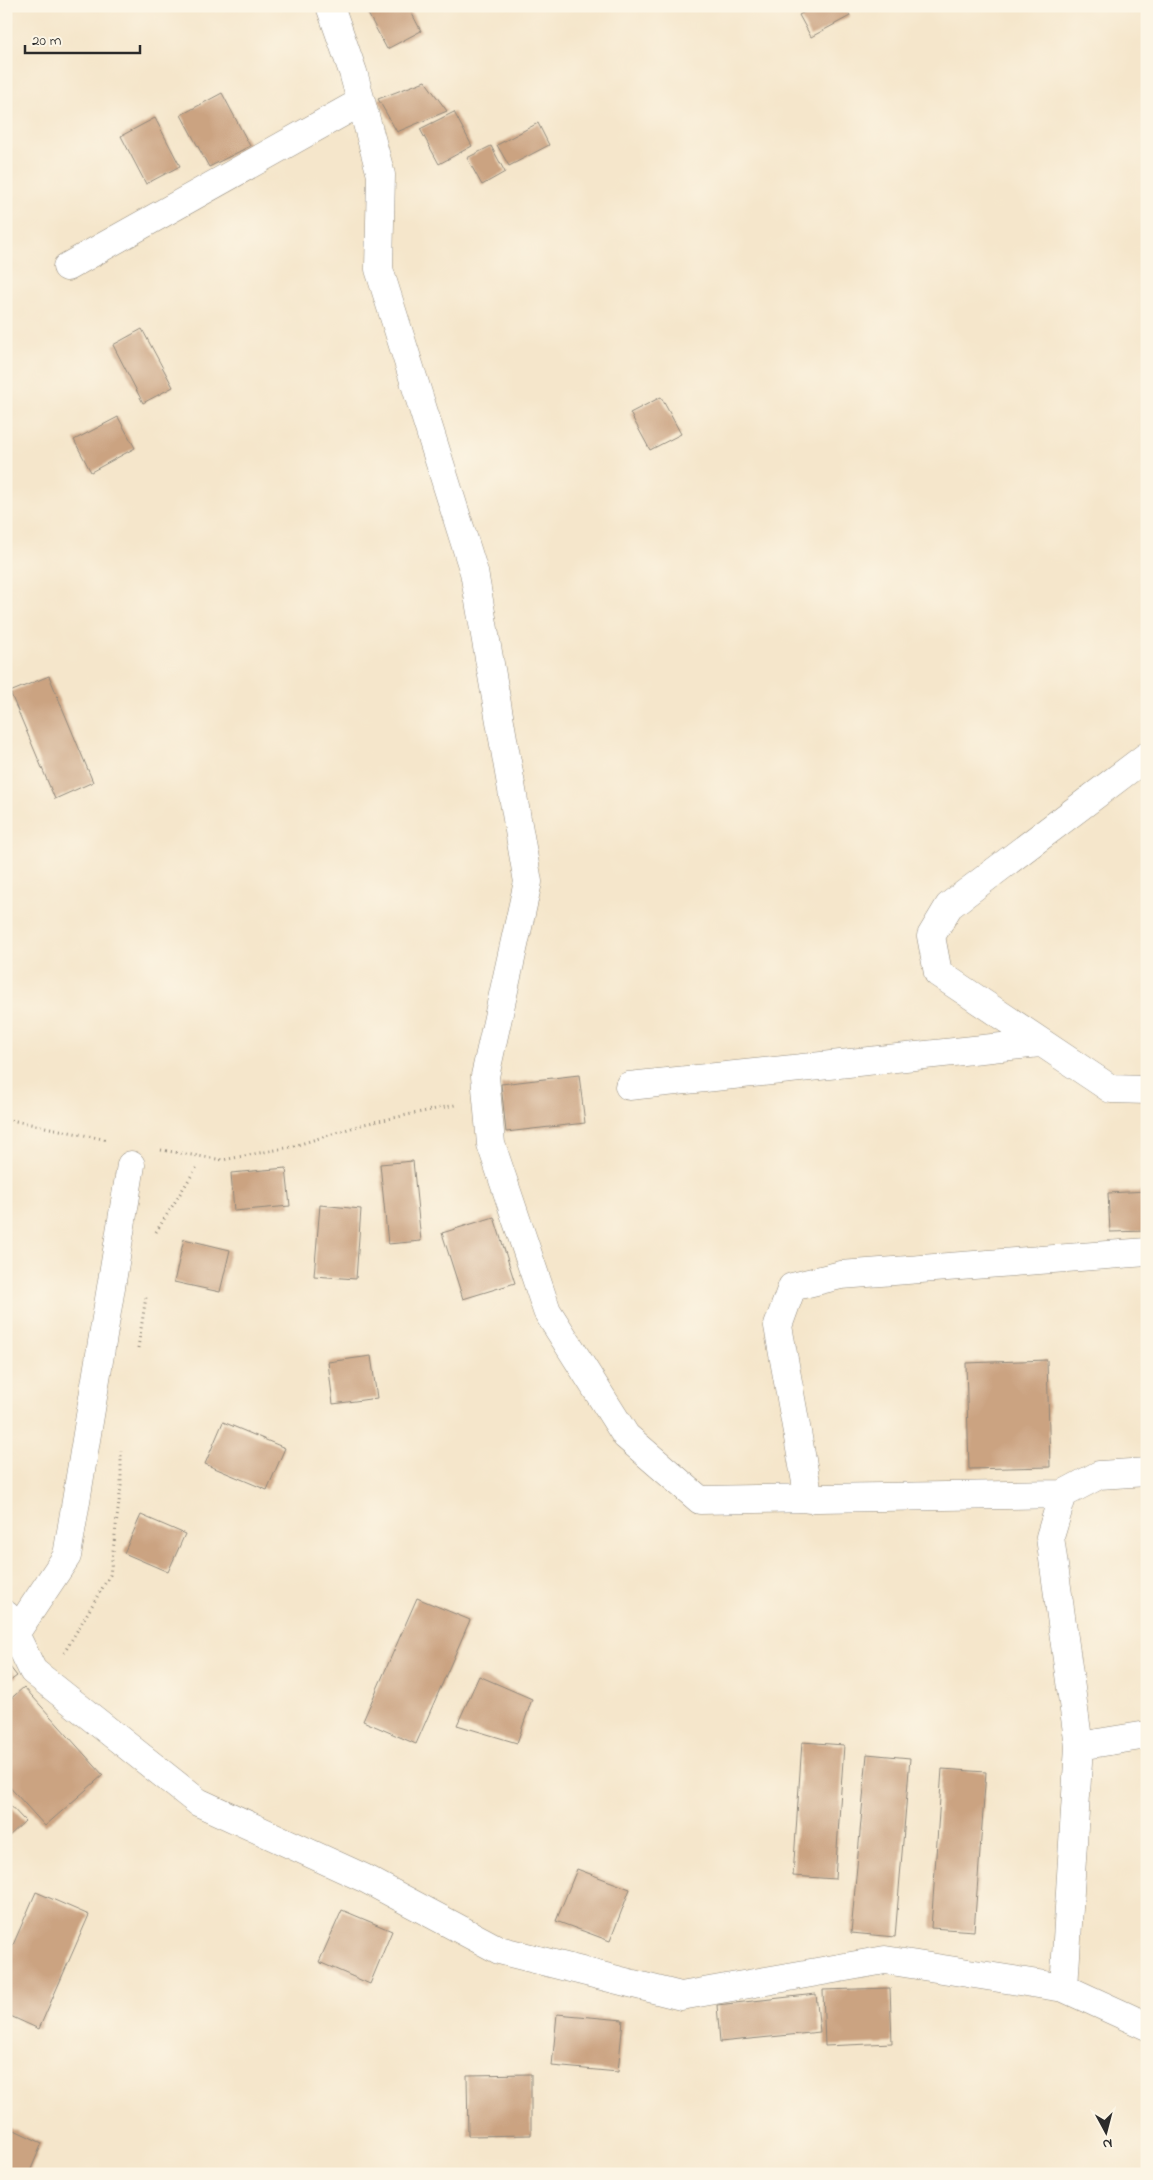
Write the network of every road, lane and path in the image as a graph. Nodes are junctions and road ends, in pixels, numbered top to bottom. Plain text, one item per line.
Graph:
1 (330, 6) edge
2 (361, 102) junction
3 (67, 266) dead end
4 (1147, 756) edge
5 (1040, 1043) junction
6 (629, 1086) dead end
7 (1147, 1090) edge
8 (487, 1099) junction
9 (6, 1119) edge
10 (113, 1141) dead end
11 (160, 1150) dead end
12 (198, 1164) dead end
13 (131, 1165) dead end
14 (155, 1235) dead end
15 (1147, 1252) edge
16 (147, 1293) dead end
17 (137, 1351) dead end
18 (122, 1437) dead end
19 (1147, 1472) edge
20 (1063, 1494) junction
21 (809, 1499) junction
22 (11, 1624) edge
23 (63, 1655) dead end
24 (1147, 1735) edge
25 (1079, 1746) junction
26 (1064, 1988) junction
27 (1147, 2026) edge

1 - 2 street
2 - 3 street
2 - 8 street
4 - 5 street
5 - 6 street
5 - 7 street
8 - 11 path
8 - 21 street
9 - 10 path
12 - 14 path
13 - 22 street
15 - 21 street
16 - 17 path
18 - 23 path
19 - 20 street
20 - 21 street
20 - 25 street
22 - 26 street
24 - 25 street
25 - 26 street
26 - 27 street

